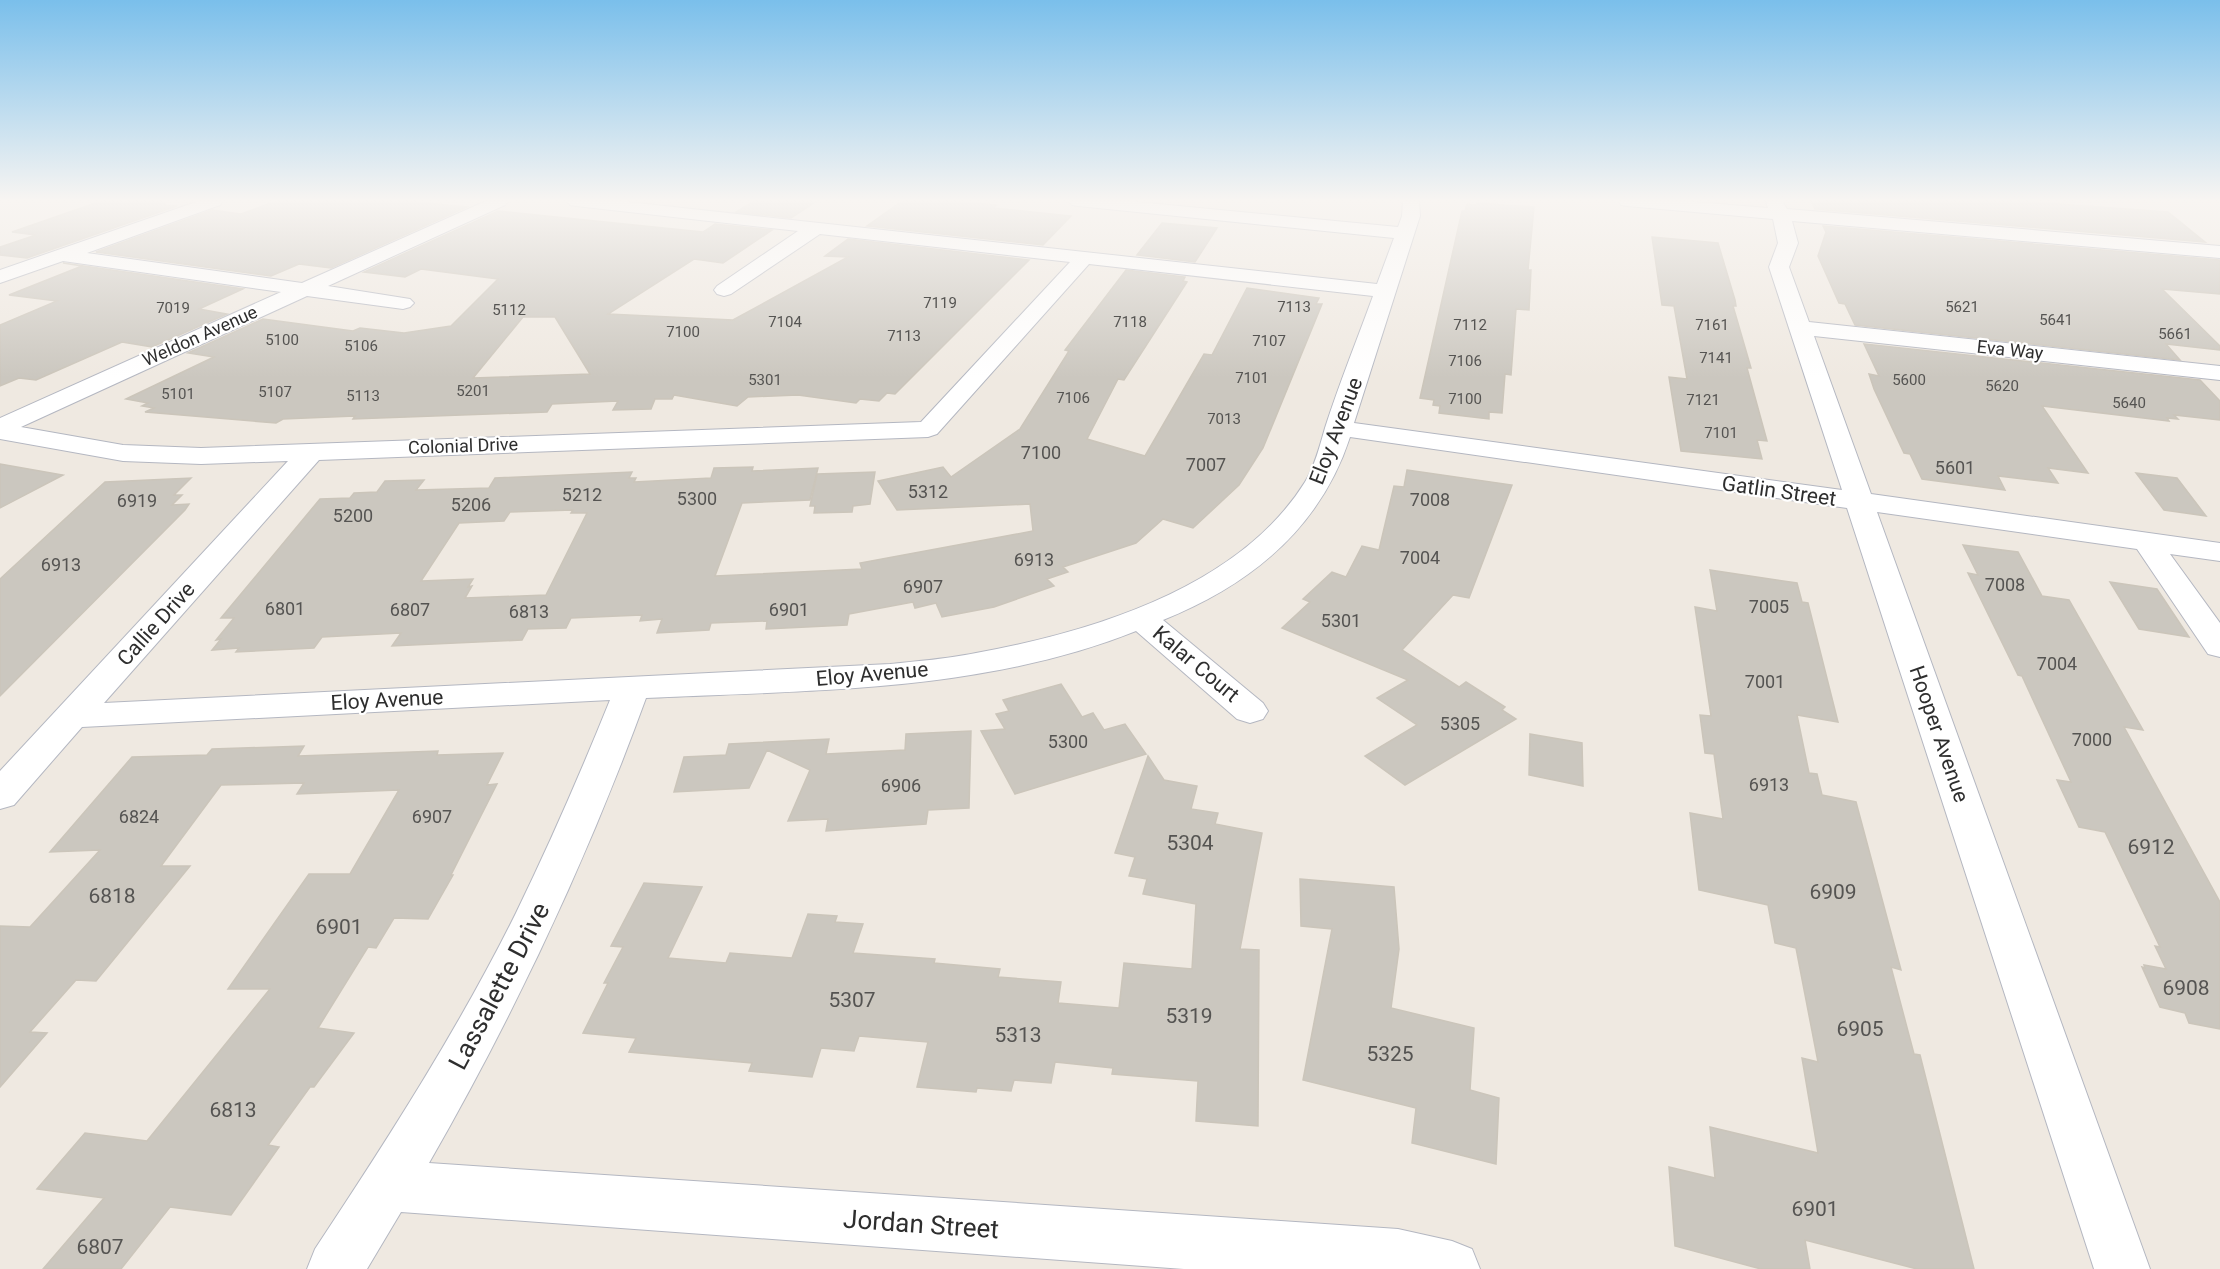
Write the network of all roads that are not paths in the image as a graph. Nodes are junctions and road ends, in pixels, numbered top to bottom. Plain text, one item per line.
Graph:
1 (47, 260) edge
2 (99, 260) edge
3 (368, 260) edge
4 (768, 260) edge
5 (1082, 260) edge
6 (1114, 260) edge
7 (1396, 260) edge
8 (1780, 260) edge
9 (0, 277) edge
10 (304, 289) junction
11 (724, 290) dead end
12 (1386, 291) junction
13 (403, 303) dead end
14 (1800, 328) junction
15 (2220, 373) edge
16 (1338, 428) junction
17 (0, 429) edge
18 (311, 452) junction
19 (1859, 502) junction
20 (2146, 541) junction
21 (2220, 552) edge
22 (1141, 618) junction
23 (2220, 646) edge
24 (632, 688) junction
25 (1250, 711) dead end
26 (72, 716) junction
27 (0, 795) edge
28 (388, 1186) junction
29 (335, 1269) edge
30 (1452, 1269) edge
31 (2122, 1269) edge

1 - 9 street
2 - 10 street
3 - 10 street, Weldon Avenue
4 - 11 street
5 - 18 street, Colonial Drive
6 - 12 street
7 - 12 street, Eloy Avenue
8 - 14 street, Hooper Avenue
10 - 13 street
10 - 17 street, Weldon Avenue
12 - 16 street, Eloy Avenue
14 - 15 street, Eva Way
14 - 19 street, Hooper Avenue
16 - 19 street, Gatlin Street
16 - 22 street, Eloy Avenue
17 - 18 street, Colonial Drive
18 - 26 street, Callie Drive
19 - 20 street, Gatlin Street
19 - 31 street, Hooper Avenue
20 - 21 street, Gatlin Street
20 - 23 street
22 - 24 street, Eloy Avenue
22 - 25 street, Kalar Court
24 - 26 street, Eloy Avenue
24 - 28 street, Lassalette Drive
26 - 27 street, Callie Drive
28 - 29 street, Lassalette Drive
28 - 30 street, Jordan Street

